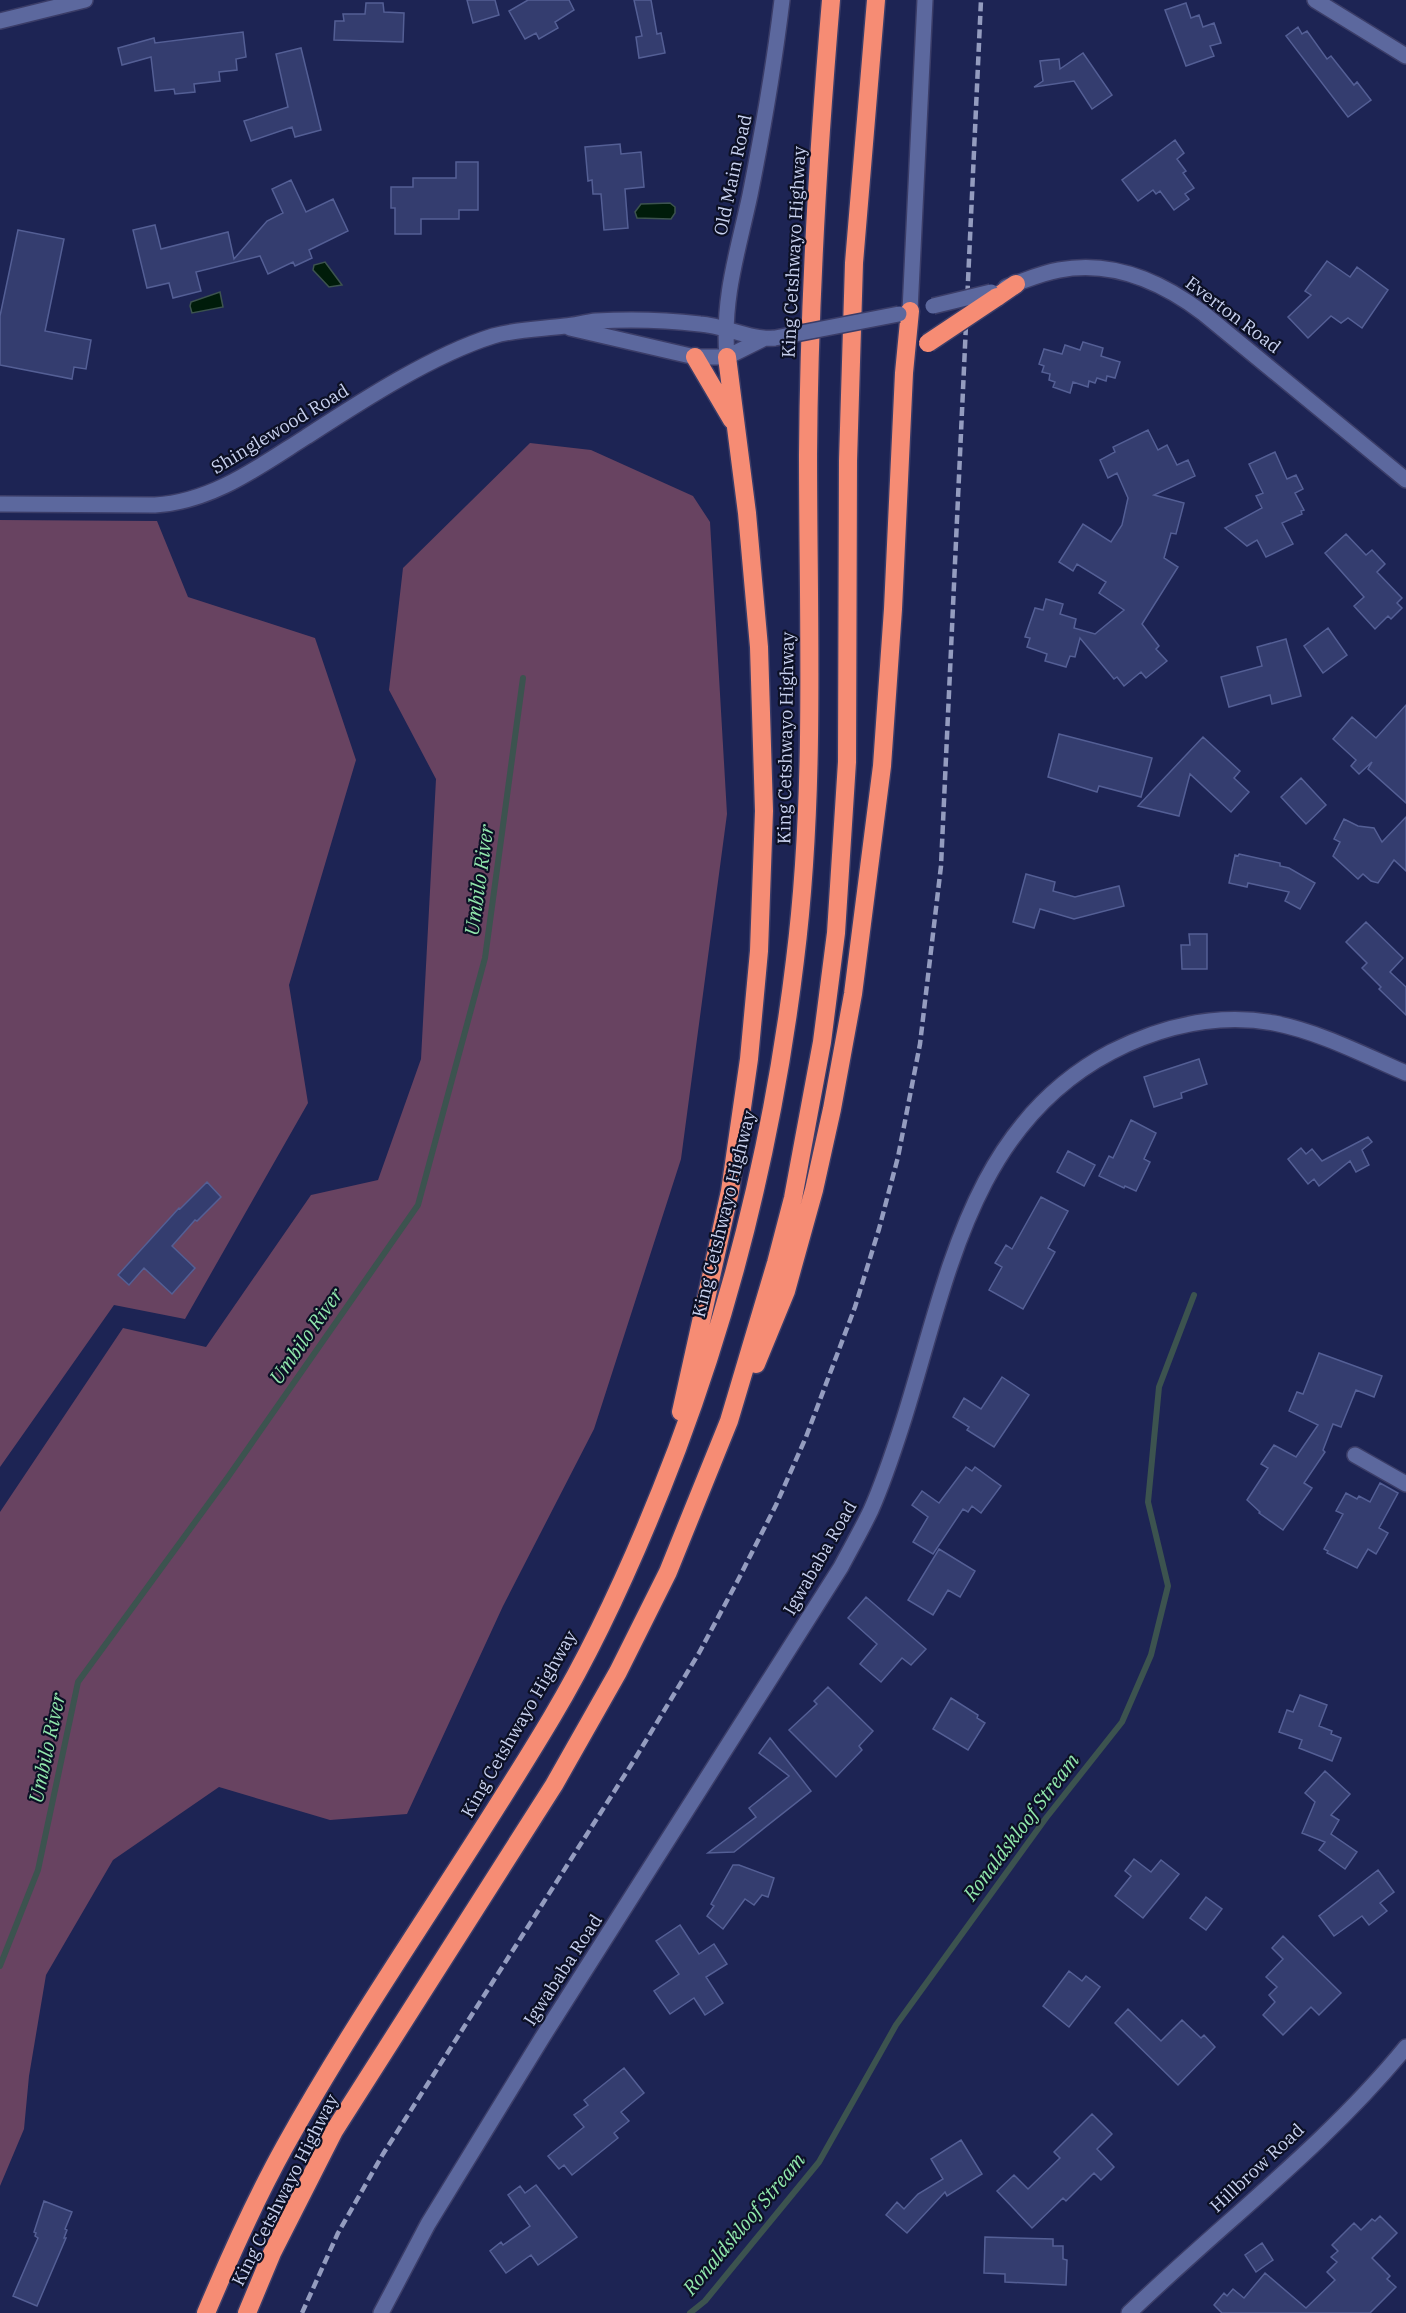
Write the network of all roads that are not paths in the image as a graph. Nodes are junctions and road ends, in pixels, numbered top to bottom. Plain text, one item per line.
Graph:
1 (85, 0) edge
2 (782, 0) edge
3 (831, 0) edge
4 (876, 0) edge
5 (925, 0) edge
6 (1315, 0) edge
7 (0, 21) edge
8 (1406, 56) edge
9 (1016, 284) joint
10 (994, 295) junction
11 (904, 312) junction
12 (565, 326) junction
13 (725, 328) junction
14 (769, 338) junction
15 (695, 357) junction
16 (727, 357) junction
17 (904, 373) junction
18 (736, 427) junction
19 (1406, 480) edge
20 (0, 504) edge
21 (1406, 1073) edge
22 (729, 1421) junction
23 (678, 1447) junction
24 (1355, 1455) dead end
25 (1406, 1484) edge
26 (1406, 2047) edge
27 (206, 2313) edge
28 (247, 2313) edge
29 (381, 2313) edge
30 (1129, 2313) edge

1 - 7 street
2 - 13 street, Old Main Road
3 - 23 highway, King Cetshwayo Highway
4 - 22 highway, King Cetshwayo Highway
5 - 11 street
6 - 8 street
9 - 10 highway
9 - 19 street, Everton Road
10 - 11 street, bridge
10 - 17 highway, bridge
11 - 14 street, Shinglewood Road, bridge
11 - 17 highway
12 - 13 street, Shinglewood Road
12 - 15 street, Shinglewood Road
12 - 20 street, Shinglewood Road
13 - 14 street, Shinglewood Road
13 - 16 street, Old Main Road
14 - 16 street, Shinglewood Road
15 - 16 street, Shinglewood Road
15 - 18 highway
16 - 18 highway
17 - 22 highway
18 - 23 highway
21 - 29 street, Igwababa Road
22 - 28 highway, King Cetshwayo Highway
23 - 27 highway, King Cetshwayo Highway
24 - 25 street
26 - 30 street, Hillbrow Road

